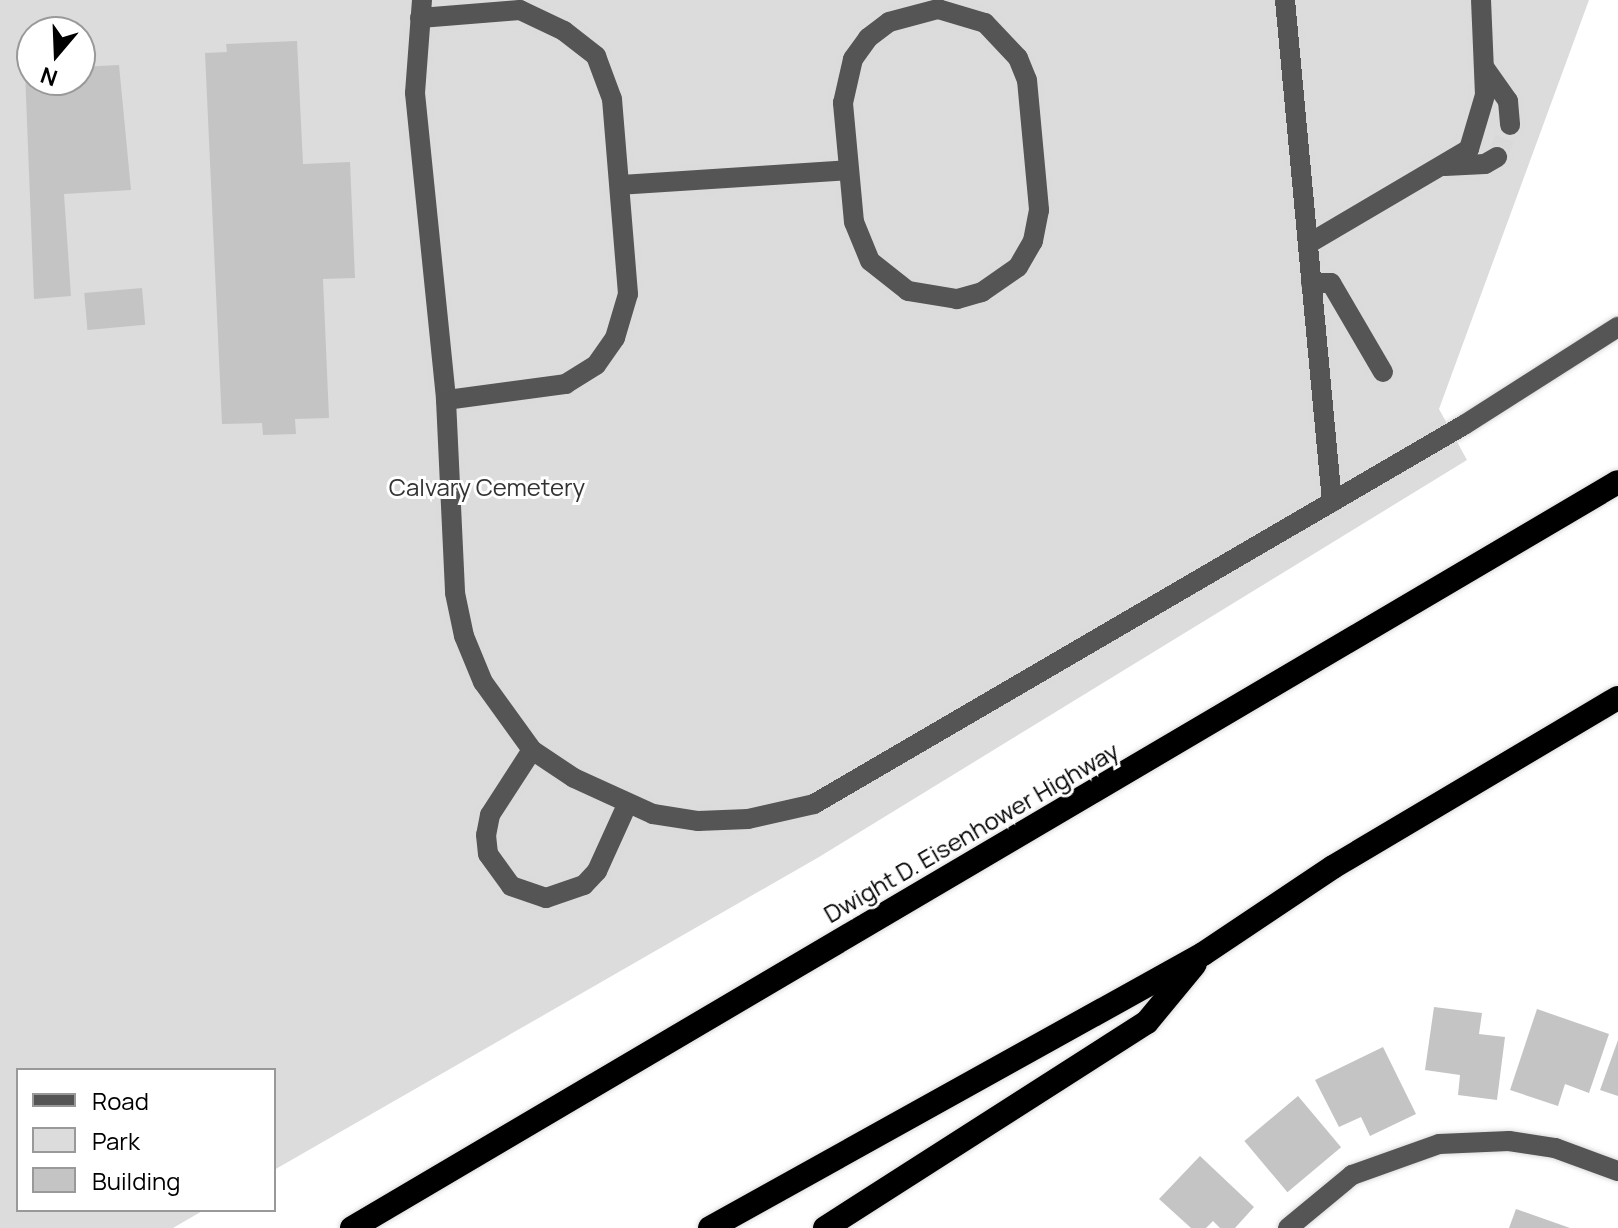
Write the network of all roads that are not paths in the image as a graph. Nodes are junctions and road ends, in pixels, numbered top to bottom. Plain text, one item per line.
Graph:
1 (1285, 0) edge
2 (1481, 0) edge
3 (938, 4) edge
4 (421, 9) edge
5 (1484, 67) junction
6 (1510, 125) tunnel mouth
7 (1497, 157) dead end
8 (1441, 166) junction
9 (849, 170) junction
10 (620, 185) junction
11 (1308, 244) junction
12 (1311, 283) junction
13 (1618, 327) edge
14 (1383, 372) dead end
15 (446, 400) junction
16 (1618, 482) edge
17 (1332, 502) junction
18 (1618, 698) edge
19 (532, 750) junction
20 (627, 805) junction
21 (1203, 954) junction
22 (1618, 1171) edge
23 (352, 1228) edge
24 (710, 1228) edge
25 (825, 1228) edge
26 (1288, 1228) edge

1 - 11 street
2 - 5 street
3 - 9 street
3 - 9 street
4 - 10 street
4 - 15 street
5 - 6 street
5 - 8 street
7 - 8 street
8 - 11 street
9 - 10 street
10 - 15 street
11 - 12 street
12 - 14 street
12 - 17 street
13 - 17 street
15 - 19 street
16 - 23 highway, Dwight D. Eisenhower Highway
17 - 20 street
18 - 21 highway
19 - 20 street
19 - 20 street
21 - 24 highway
21 - 25 highway
22 - 26 street

